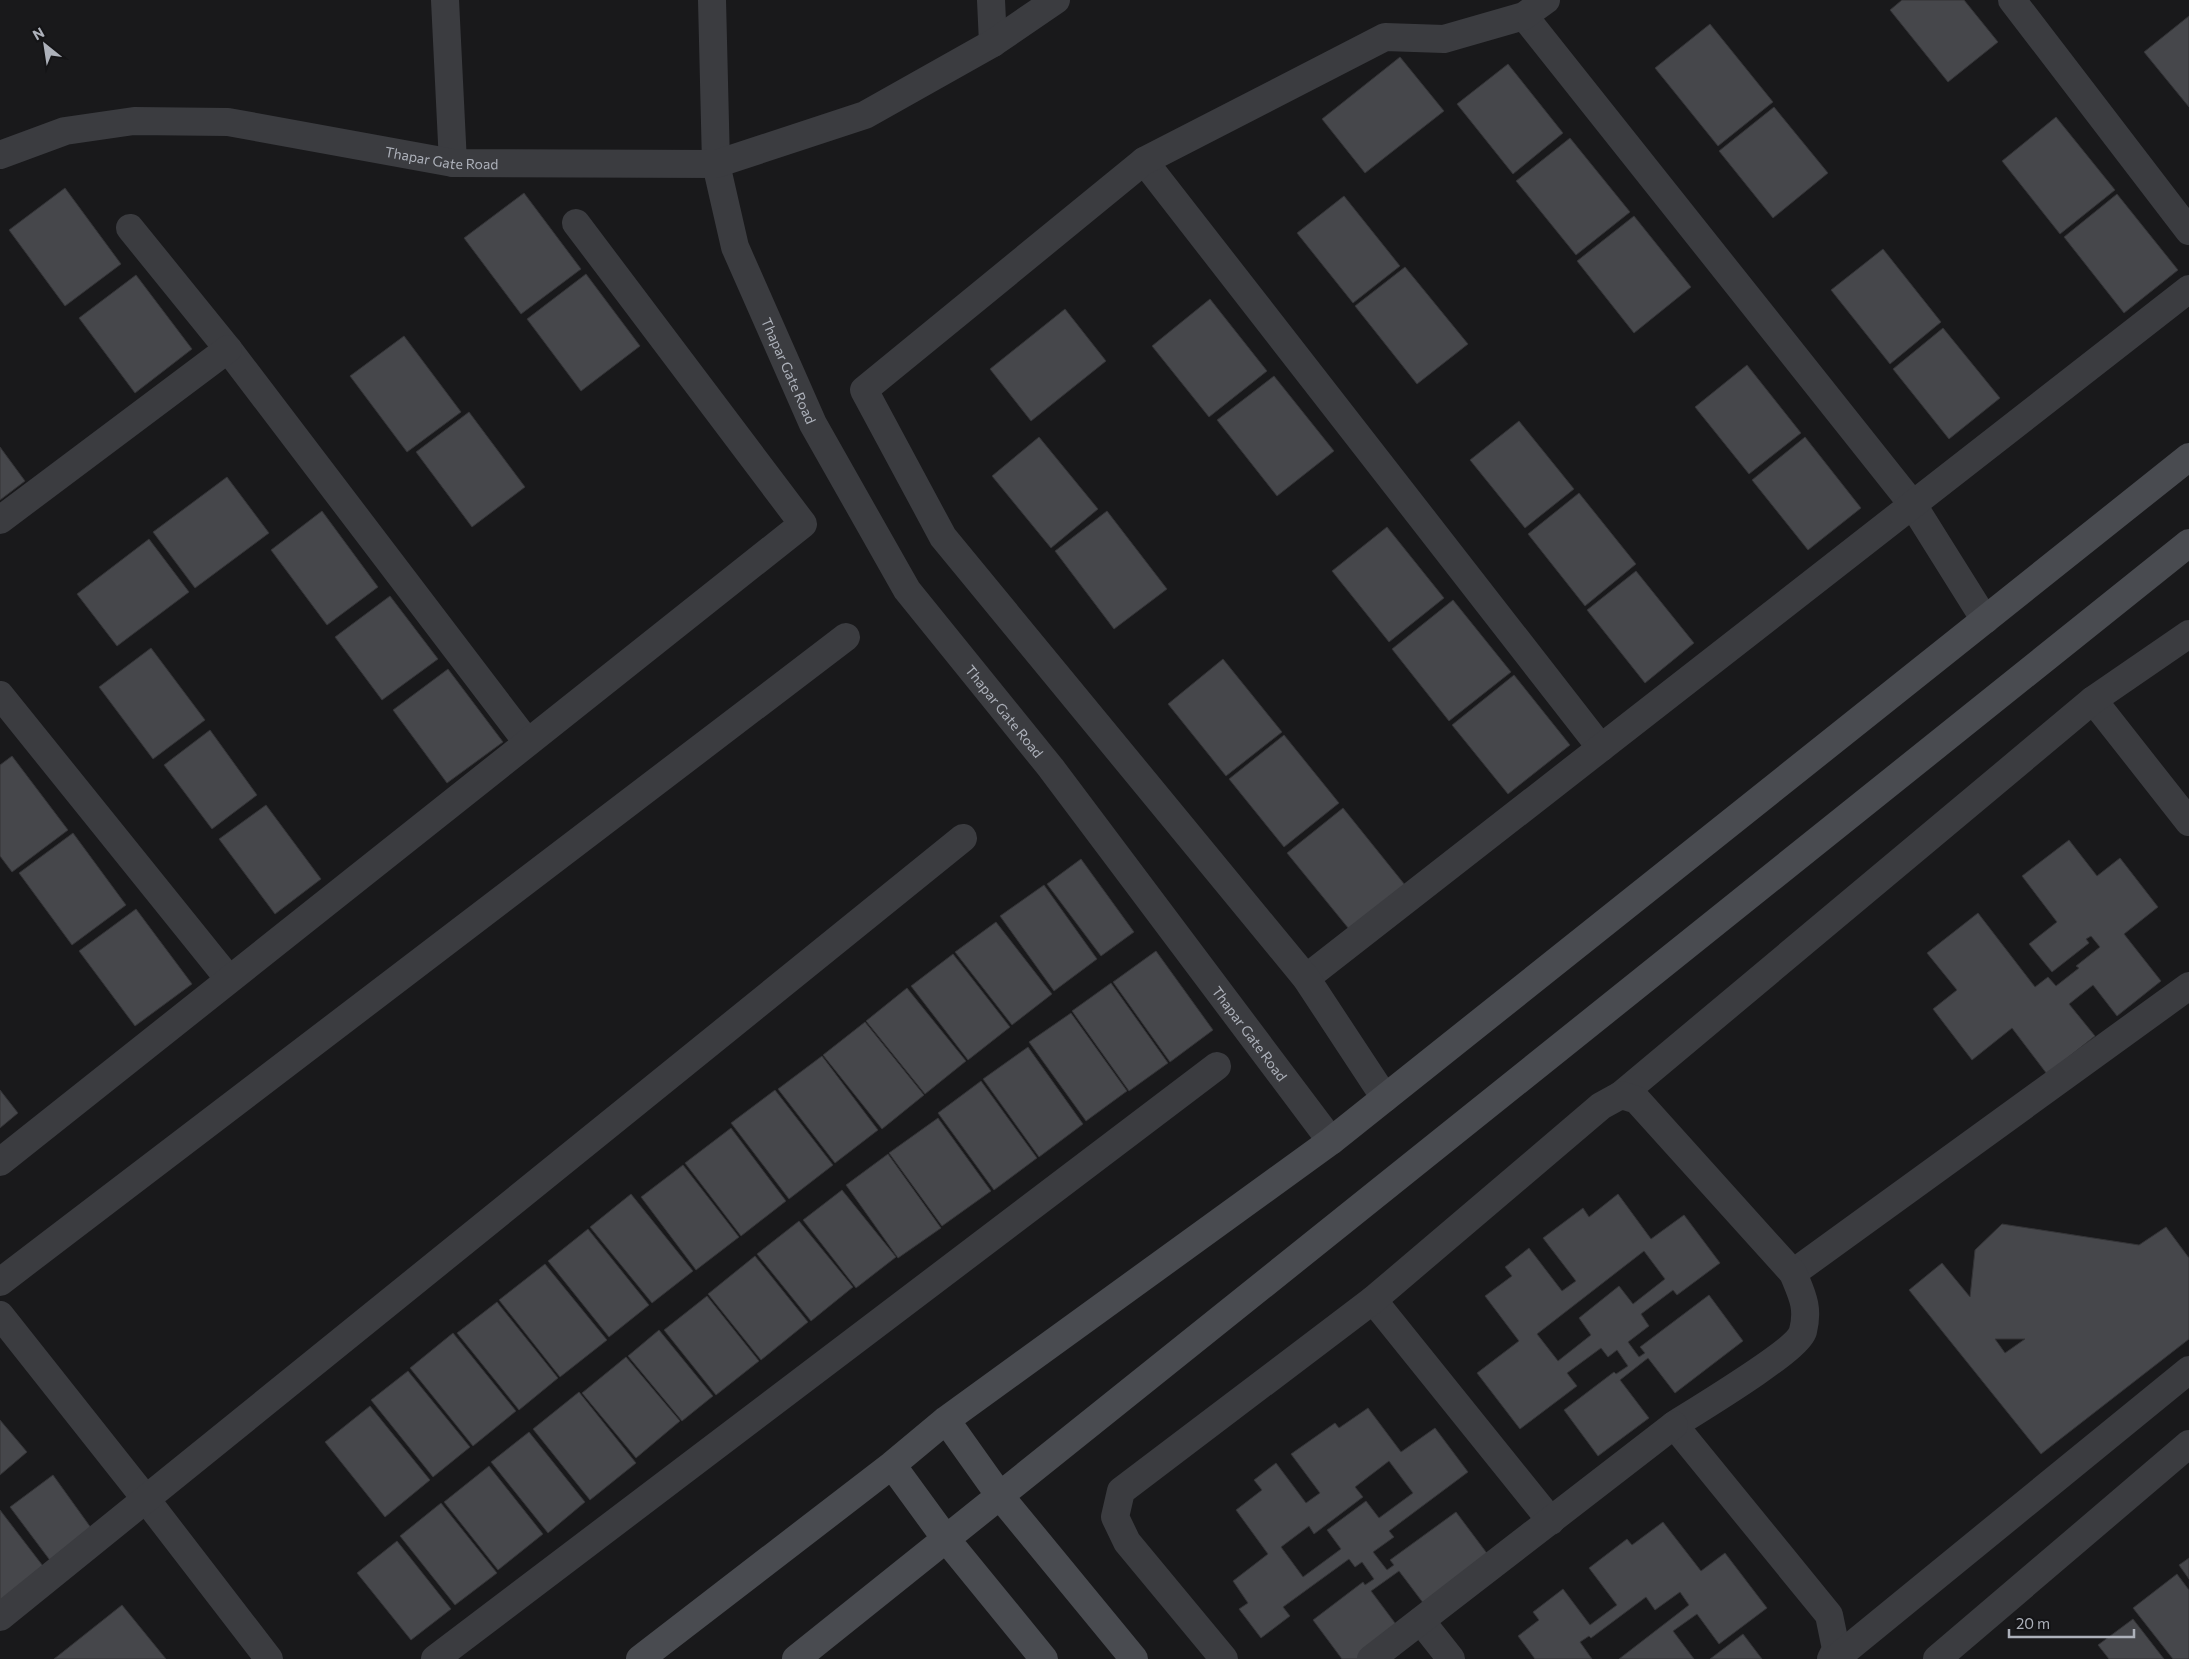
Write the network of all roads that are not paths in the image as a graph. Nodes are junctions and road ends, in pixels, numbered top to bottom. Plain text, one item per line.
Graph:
1 (445, 0) edge
2 (712, 0) edge
3 (991, 0) edge
4 (1056, 0) edge
5 (1546, 0) edge
6 (2012, 0) edge
7 (1524, 16) junction
8 (993, 43) junction
9 (0, 154) edge
10 (1144, 161) junction
11 (453, 163) junction
12 (716, 164) junction
13 (576, 223) dead end
14 (130, 228) dead end
15 (2189, 231) edge
16 (2189, 289) edge
17 (228, 349) junction
18 (2189, 457) edge
19 (1913, 505) junction
20 (0, 520) edge
21 (2189, 543) edge
22 (1985, 620) junction
23 (2189, 634) edge
24 (846, 637) dead end
25 (0, 695) edge
26 (2093, 700) junction
27 (527, 742) junction
28 (1601, 748) junction
29 (2189, 822) edge
30 (963, 838) dead end
31 (228, 978) junction
32 (1306, 978) junction
33 (2186, 993) edge
34 (1217, 1066) dead end
35 (1621, 1095) junction
36 (1385, 1098) junction
37 (1331, 1141) junction
38 (0, 1162) edge
39 (1793, 1273) junction
40 (0, 1282) edge
41 (1374, 1300) junction
42 (0, 1315) edge
43 (2189, 1370) edge
44 (946, 1420) junction
45 (1674, 1425) junction
46 (2189, 1444) edge
47 (892, 1465) junction
48 (1000, 1496) junction
49 (145, 1498) junction
50 (1550, 1521) junction
51 (946, 1539) junction
52 (0, 1617) edge
53 (1421, 1620) junction
54 (269, 1659) edge
55 (435, 1659) edge
56 (640, 1659) edge
57 (796, 1659) edge
58 (1044, 1659) edge
59 (1134, 1659) edge
60 (1224, 1659) edge
61 (1371, 1659) edge
62 (1450, 1659) edge
63 (1833, 1659) edge
64 (1937, 1659) edge

1 - 11 street
2 - 12 street
3 - 8 street
4 - 8 street
5 - 7 street
6 - 15 street
7 - 10 street
7 - 19 street
8 - 12 street
9 - 11 street, Thapar Gate Road
10 - 28 street
10 - 32 street
11 - 12 street, Thapar Gate Road
12 - 37 street, Thapar Gate Road
13 - 27 street
14 - 17 street
16 - 19 street
17 - 20 street
17 - 27 street
18 - 22 street
19 - 22 street
19 - 28 street
21 - 48 street
22 - 36 street
23 - 26 street
24 - 40 street
25 - 31 street
26 - 29 street
26 - 35 street
27 - 31 street
28 - 32 street
30 - 49 street
31 - 38 street
32 - 36 street
33 - 39 street
34 - 55 street
35 - 39 street
35 - 41 street
36 - 37 street
37 - 44 street
39 - 45 street
41 - 50 street
41 - 60 street
42 - 49 street
43 - 63 street
44 - 47 street
44 - 48 street
45 - 50 street
45 - 63 street
46 - 64 street
47 - 51 street
47 - 56 street
48 - 51 street
48 - 59 street
49 - 52 street
49 - 54 street
50 - 53 street
51 - 57 street
51 - 58 street
53 - 61 street
53 - 62 street

